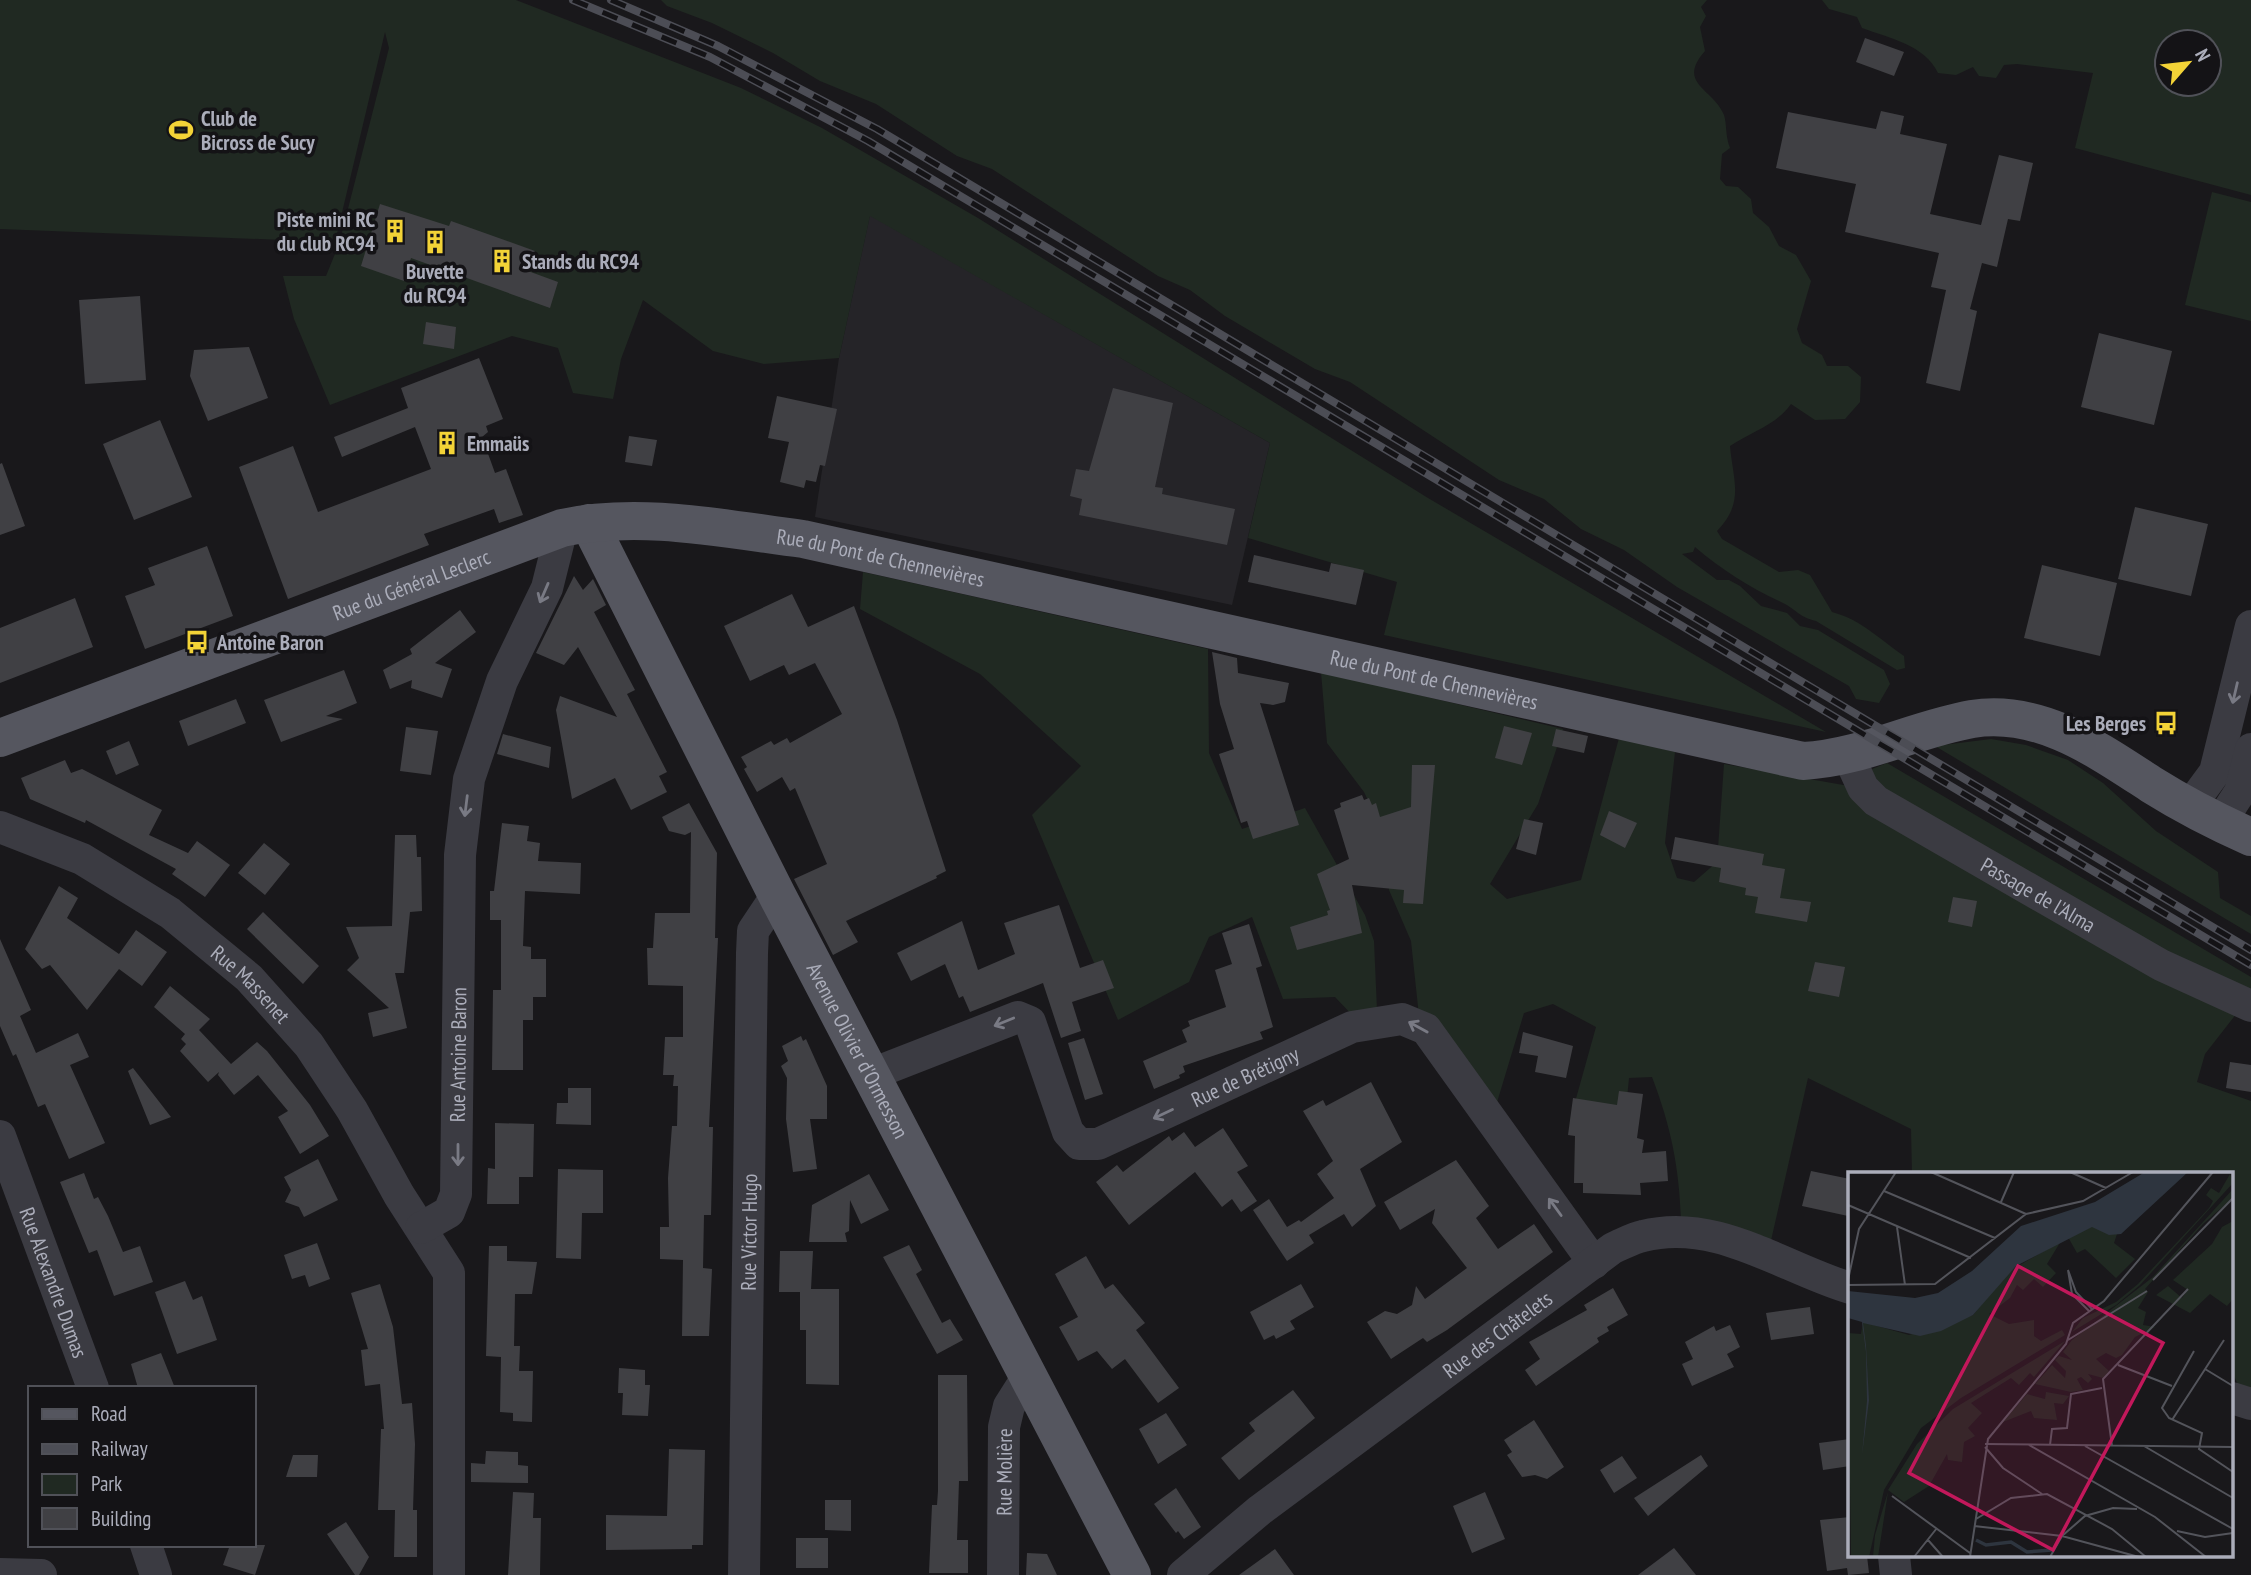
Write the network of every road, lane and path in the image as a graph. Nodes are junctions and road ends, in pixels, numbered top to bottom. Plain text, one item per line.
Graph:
1 (575, 525) junction
2 (2251, 626) edge
3 (0, 737) edge
4 (2251, 749) edge
5 (1848, 755) junction
6 (2220, 822) edge
7 (0, 827) edge
8 (777, 895) junction
9 (2251, 1006) edge
10 (872, 1074) junction
11 (0, 1136) edge
12 (421, 1227) junction
13 (1594, 1263) junction
14 (1848, 1286) edge
15 (1028, 1376) junction
16 (92, 1386) edge
17 (2234, 1399) edge
18 (2251, 1405) edge
19 (147, 1547) edge
20 (4, 1574) edge
21 (41, 1575) edge
22 (156, 1575) edge
23 (449, 1575) edge
24 (744, 1575) edge
25 (1003, 1575) edge
26 (1132, 1575) edge
27 (1183, 1575) edge

1 - 3 main road, Rue du Général Leclerc
1 - 5 main road, Rue du Pont de Chennevières
1 - 8 main road, Avenue Olivier d'Ormesson
1 -> 12 street, Rue Antoine Baron
2 -> 6 street
4 - 6 street
5 - 6 main road, Rue du Pont de Chennevières
5 - 9 street, Passage de l'Alma
7 - 12 street, Rue Massenet
8 - 10 main road, Avenue Olivier d'Ormesson
8 - 24 street, Rue Victor Hugo
13 -> 10 street, Rue de Brétigny
10 - 15 main road, Avenue Olivier d'Ormesson
11 - 16 street, Rue Alexandre Dumas
12 - 23 street
13 - 14 street, Rue des Châtelets
13 - 27 street, Rue des Châtelets
15 - 25 street, Rue Molière
15 - 26 main road, Avenue Olivier d'Ormesson
17 - 18 street
19 - 22 street
20 - 21 street

